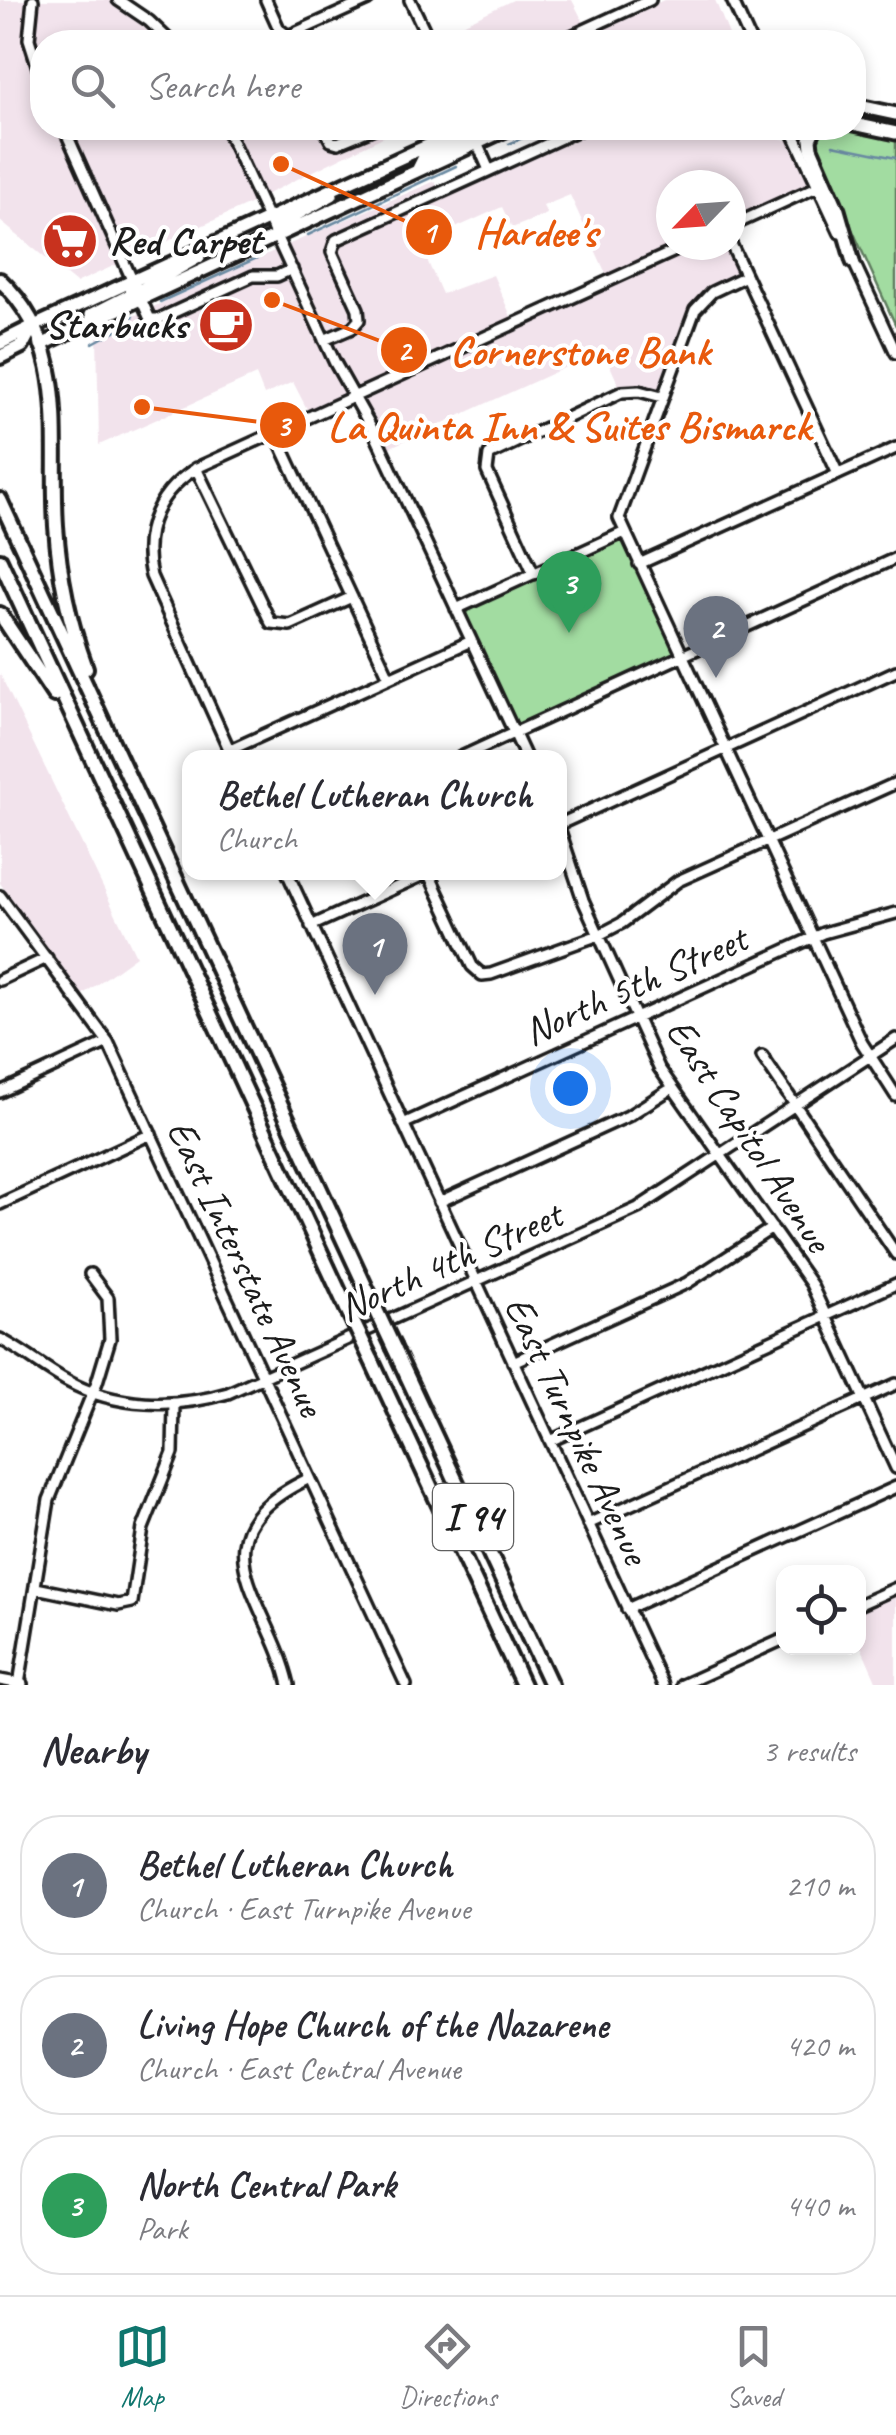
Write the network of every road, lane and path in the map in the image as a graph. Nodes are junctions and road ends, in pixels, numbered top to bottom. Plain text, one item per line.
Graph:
1 (33, 0) edge
2 (118, 0) edge
3 (266, 0) edge
4 (368, 0) edge
5 (410, 0) edge
6 (650, 0) edge
7 (732, 0) edge
8 (743, 25) junction
9 (158, 30) edge
10 (280, 30) edge
11 (302, 30) edge
12 (424, 30) edge
13 (584, 30) edge
14 (743, 30) edge
15 (746, 30) edge
16 (30, 42) edge
17 (866, 108) edge
18 (896, 114) edge
19 (866, 127) edge
20 (896, 133) edge
21 (69, 140) edge
22 (232, 140) edge
23 (442, 140) edge
24 (463, 140) edge
25 (484, 140) edge
26 (556, 140) edge
27 (798, 140) edge
28 (810, 140) edge
29 (477, 143) junction
30 (489, 170) junction
31 (417, 171) junction
32 (819, 186) junction
33 (746, 219) edge
34 (273, 228) junction
35 (214, 245) junction
36 (656, 259) edge
37 (738, 260) edge
38 (854, 262) junction
39 (292, 270) junction
40 (746, 276) junction
41 (0, 280) edge
42 (128, 285) junction
43 (141, 300) junction
44 (23, 307) junction
45 (82, 326) junction
46 (32, 327) junction
47 (324, 340) junction
48 (2, 343) edge
49 (41, 346) junction
50 (896, 353) edge
51 (0, 361) edge
52 (354, 396) junction
53 (662, 397) junction
54 (276, 432) junction
55 (896, 448) edge
56 (196, 468) junction
57 (838, 474) junction
58 (0, 500) edge
59 (625, 532) junction
60 (896, 558) edge
61 (0, 560) edge
62 (639, 564) junction
63 (534, 574) junction
64 (352, 597) junction
65 (456, 609) junction
66 (0, 614) edge
67 (471, 640) junction
68 (682, 656) junction
69 (896, 671) edge
70 (390, 677) junction
71 (514, 733) junction
72 (726, 748) junction
73 (230, 750) edge
74 (240, 750) edge
75 (476, 750) edge
76 (522, 750) edge
77 (896, 782) edge
78 (122, 822) junction
79 (567, 824) edge
80 (768, 841) junction
81 (567, 850) edge
82 (167, 859) junction
83 (290, 880) edge
84 (413, 880) edge
85 (431, 880) edge
86 (0, 896) edge
87 (896, 913) edge
88 (312, 926) junction
89 (598, 936) junction
90 (813, 937) junction
91 (47, 958) junction
92 (0, 980) edge
93 (636, 1018) junction
94 (896, 1039) edge
95 (108, 1042) junction
96 (869, 1055) junction
97 (762, 1056) dead end
98 (672, 1088) junction
99 (0, 1092) edge
100 (896, 1096) edge
101 (795, 1105) junction
102 (403, 1124) junction
103 (151, 1134) junction
104 (720, 1155) junction
105 (439, 1202) junction
106 (0, 1204) edge
107 (772, 1228) junction
108 (896, 1254) edge
109 (90, 1274) dead end
110 (476, 1282) junction
111 (896, 1284) edge
112 (827, 1316) junction
113 (0, 1339) edge
114 (513, 1362) junction
115 (264, 1378) junction
116 (896, 1384) edge
117 (92, 1392) junction
118 (864, 1399) junction
119 (174, 1404) junction
120 (550, 1441) junction
121 (896, 1468) edge
122 (310, 1478) junction
123 (896, 1487) edge
124 (588, 1524) junction
125 (36, 1588) junction
126 (896, 1588) edge
127 (866, 1601) edge
128 (628, 1609) junction
129 (776, 1643) edge
130 (0, 1680) edge
131 (22, 1684) edge
132 (289, 1685) edge
133 (406, 1685) edge
134 (523, 1685) edge
135 (551, 1685) edge
136 (662, 1685) edge
137 (682, 1685) edge

1 - 16 street
2 - 9 street
3 - 10 street
4 - 11 street
5 - 12 street
6 - 13 street
7 - 8 street
8 - 14 street
8 - 15 street
17 - 18 main road
19 - 20 main road
21 - 42 street
22 - 34 street
23 - 34 main road
24 - 31 main road
25 - 29 main road
26 - 30 street
27 - 32 street
28 - 38 main road
29 - 30 street
29 - 31 main road
30 - 47 street
31 - 34 main road
32 - 33 street
32 - 38 street
34 - 35 main road
34 - 39 street
34 - 43 main road
35 - 42 main road
35 - 43 main road
36 - 52 street
37 - 40 street
38 - 50 street
39 - 43 street
39 - 47 street
40 - 53 street
40 - 57 street
41 - 44 highway
42 - 44 main road
42 - 45 main road
42 - 46 main road
43 - 45 main road
44 - 46 highway
45 - 49 main road
46 - 48 highway
46 - 49 highway
46 - 51 highway
47 - 52 street
49 - 51 highway
49 - 82 highway
52 - 54 street
52 - 65 street
53 - 59 street
53 - 63 street
54 - 56 street
54 - 64 street
55 - 57 street
56 - 64 street
56 - 73 street
57 - 62 street
58 - 82 highway, I 94
59 - 62 street
59 - 63 street
60 - 68 street
61 - 78 highway, I 94
62 - 68 street
63 - 65 street
64 - 70 street
65 - 67 street
66 - 78 highway
67 - 70 street
67 - 71 street
68 - 71 street
68 - 72 street
69 - 72 street
70 - 74 street
71 - 75 street
71 - 76 street
72 - 79 street
72 - 80 street
77 - 80 street
78 - 134 highway, I 94, bridge
80 - 89 street
80 - 90 street
81 - 89 street, East Capitol Avenue
82 - 135 highway, I 94, bridge
83 - 88 street, East Turnpike Avenue
84 - 88 street
85 - 89 street
86 - 91 street, East Interstate Avenue
87 - 90 street, North 5th Street
88 - 102 street, East Turnpike Avenue
89 - 93 street, East Capitol Avenue
90 - 93 street, North 5th Street
90 - 96 street
91 - 92 street
91 - 95 street, East Interstate Avenue
93 - 98 street, East Capitol Avenue
93 - 102 street, North 5th Street
94 - 96 street, North 4th Street
95 - 99 street
95 - 103 street, East Interstate Avenue
96 - 100 street
96 - 101 street, North 4th Street
97 - 101 street
98 - 104 street, East Capitol Avenue
98 - 105 street
101 - 104 street, North 4th Street
101 - 108 street
102 - 105 street, East Turnpike Avenue
103 - 106 street
103 - 115 street, East Interstate Avenue
104 - 107 street, East Capitol Avenue
104 - 110 street, North 4th Street
105 - 110 street, East Turnpike Avenue
107 - 112 street, East Capitol Avenue
107 - 114 street
109 - 117 street
110 - 114 street, East Turnpike Avenue
110 - 115 street, North 4th Street
111 - 112 street
112 - 118 street, East Capitol Avenue
112 - 120 street
113 - 117 street, North 4th Street
114 - 120 street, East Turnpike Avenue
115 - 119 street, North 4th Street
115 - 122 street, East Interstate Avenue
116 - 118 street
117 - 119 street, North 4th Street
117 - 125 street
118 - 121 street, East Capitol Avenue
118 - 124 street
119 - 125 street
120 - 124 street, East Turnpike Avenue
122 - 132 street
122 - 133 street, East Interstate Avenue
123 - 128 street
124 - 128 street, East Turnpike Avenue
125 - 131 street
126 - 127 street
128 - 136 street, East Turnpike Avenue
129 - 137 street
130 - 131 street

